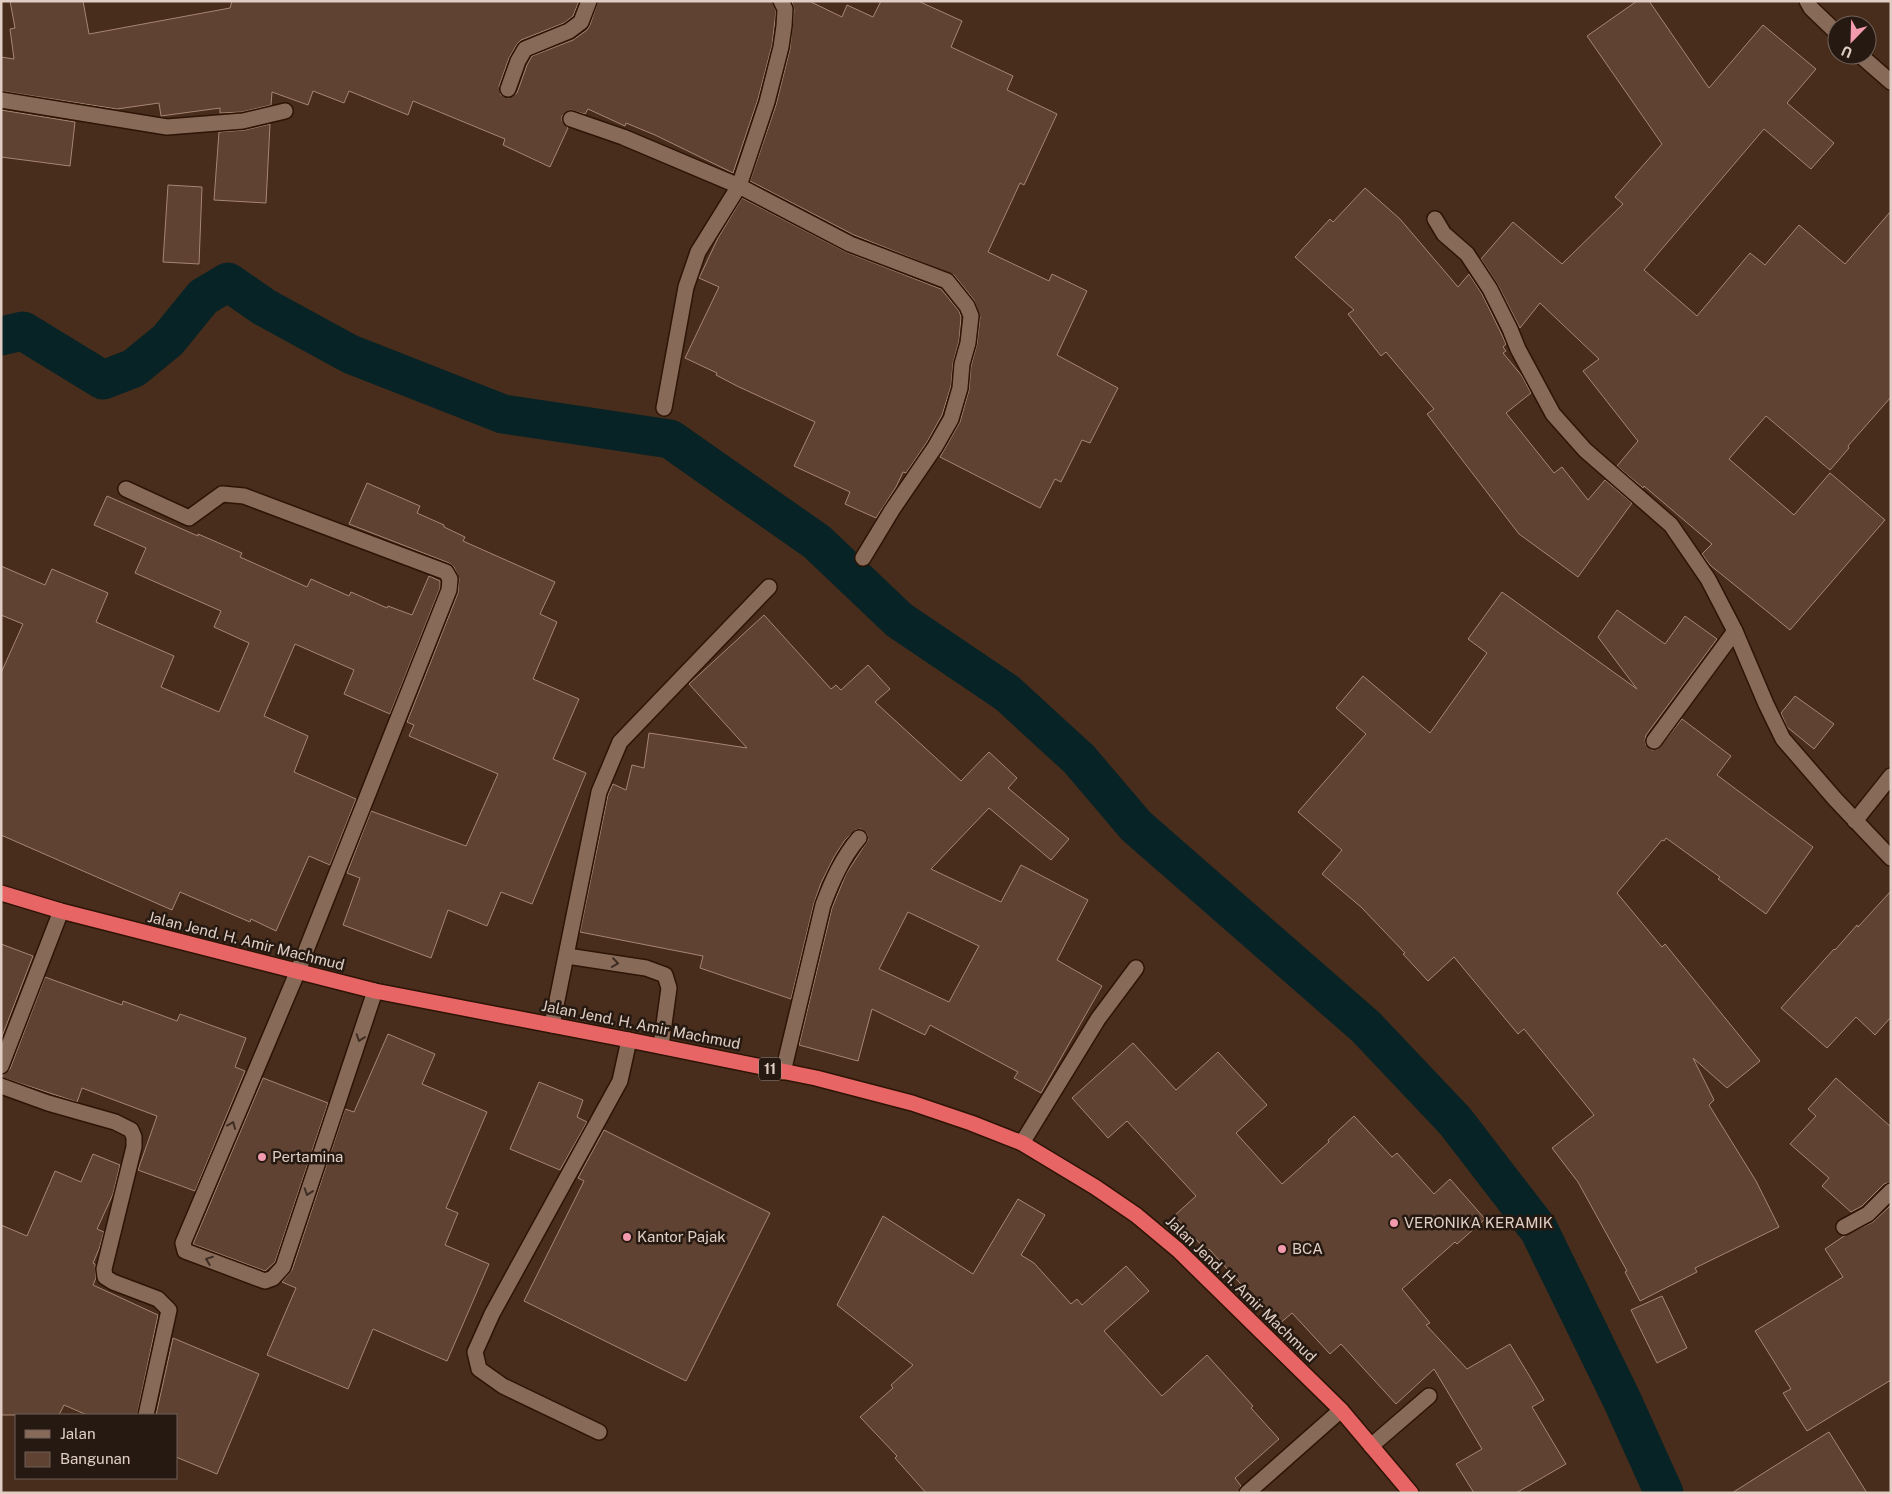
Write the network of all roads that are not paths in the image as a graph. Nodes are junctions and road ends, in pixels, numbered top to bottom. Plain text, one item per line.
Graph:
1 (589, 1) edge
2 (781, 1) edge
3 (1807, 1) edge
4 (1827, 23) edge
5 (1871, 65) edge
6 (1891, 82) edge
7 (508, 89) dead end
8 (1, 100) edge
9 (285, 111) dead end
10 (572, 119) dead end
11 (739, 186) junction
12 (1435, 219) dead end
13 (664, 408) dead end
14 (126, 489) dead end
15 (863, 558) dead end
16 (769, 587) dead end
17 (1735, 631) junction
18 (1654, 741) dead end
19 (1891, 776) edge
20 (1855, 820) junction
21 (859, 838) dead end
22 (1891, 858) edge
23 (1, 893) edge
24 (61, 911) junction
25 (567, 956) junction
26 (1136, 968) dead end
27 (297, 973) junction
28 (376, 991) junction
29 (552, 1026) junction
30 (629, 1040) junction
31 (661, 1046) junction
32 (1, 1066) edge
33 (783, 1072) junction
34 (1, 1086) edge
35 (1022, 1143) junction
36 (1891, 1191) edge
37 (1844, 1227) dead end
38 (1430, 1396) dead end
39 (1341, 1410) junction
40 (146, 1414) edge
41 (599, 1432) dead end
42 (1371, 1446) junction
43 (1247, 1493) edge
44 (1411, 1493) edge

1 - 7 street
2 - 11 street
3 - 4 street
5 - 6 street
8 - 9 street
10 - 11 street
11 - 13 street
11 - 15 street
12 - 17 street
14 - 27 street
16 - 25 street
17 - 18 street
17 - 20 street
19 - 20 street
20 - 22 street
21 - 33 street
23 - 24 highway, Jalan Jend. H. Amir Machmud / 11
24 - 27 highway, Jalan Jend. H. Amir Machmud / 11
24 - 32 street
25 - 29 street
25 -> 31 street
26 - 35 street
27 - 28 highway, Jalan Jend. H. Amir Machmud / 11
28 -> 27 street
28 - 29 highway, Jalan Jend. H. Amir Machmud / 11
29 - 30 highway, Jalan Jend. H. Amir Machmud / 11
30 - 31 highway, Jalan Jend. H. Amir Machmud / 11
30 - 41 street
31 - 33 highway, Jalan Jend. H. Amir Machmud / 11
33 - 35 highway, Jalan Jend. H. Amir Machmud / 11
34 - 40 street
35 - 39 highway, Jalan Jend. H. Amir Machmud / 11
36 - 37 street
38 - 42 street
39 - 42 highway, Jalan Jend. H. Amir Machmud / 11
39 - 43 street
42 - 44 highway, Jalan Jend. H. Amir Machmud / 11

